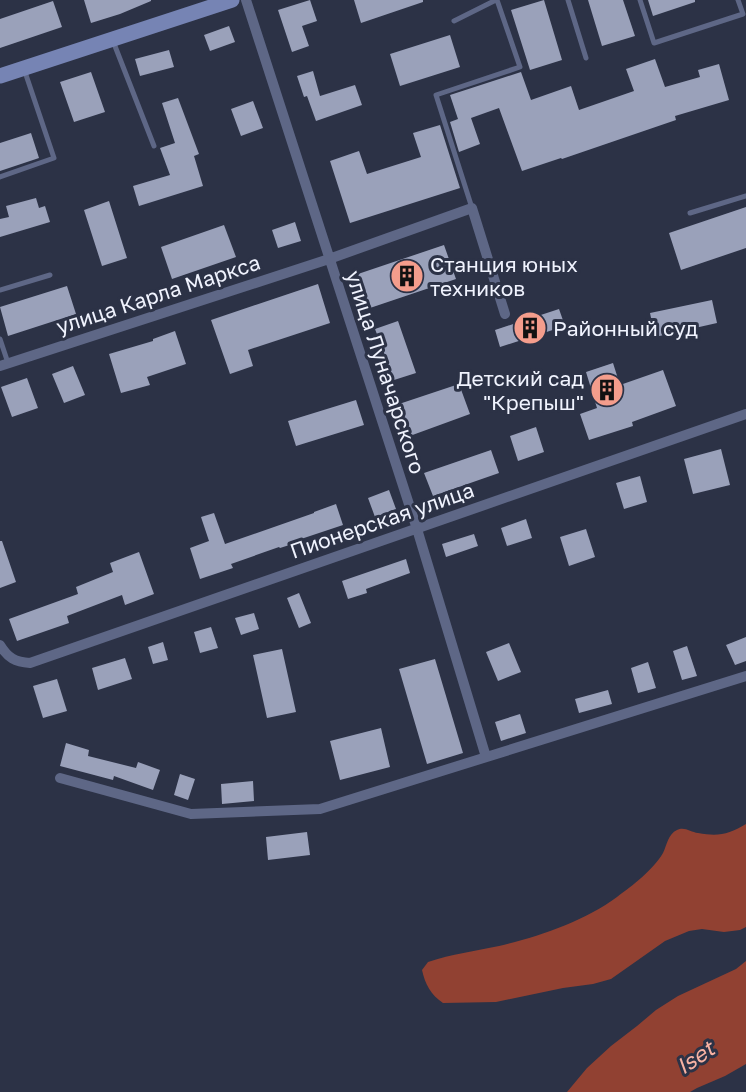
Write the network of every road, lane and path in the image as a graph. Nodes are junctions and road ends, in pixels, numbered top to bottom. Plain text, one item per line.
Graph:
1 (232, 0) edge
2 (246, 0) edge
3 (496, 0) edge
4 (568, 0) edge
5 (640, 0) edge
6 (738, 0) edge
7 (454, 21) dead end
8 (112, 39) junction
9 (586, 58) dead end
10 (24, 69) junction
11 (0, 76) edge
12 (154, 146) dead end
13 (0, 177) edge
14 (746, 196) edge
15 (472, 208) junction
16 (690, 213) dead end
17 (329, 259) junction
18 (50, 275) dead end
19 (0, 290) edge
20 (505, 314) dead end
21 (0, 339) edge
22 (4, 364) edge
23 (746, 414) edge
24 (417, 528) junction
25 (0, 645) edge
26 (746, 676) edge
27 (486, 757) junction
28 (60, 778) dead end

1 - 8 main road
2 - 17 street, улица Луначарского
3 - 7 lane
3 - 15 lane
4 - 9 lane
5 - 6 lane
8 - 10 main road
8 - 12 lane
10 - 11 main road
10 - 13 lane
14 - 16 lane
15 - 17 street, улица Карла Маркса
15 - 20 street
17 - 22 street, улица Карла Маркса
17 - 24 street, улица Луначарского
18 - 19 lane
21 - 22 lane
23 - 24 street, Пионерская улица
24 - 25 street, Пионерская улица
24 - 27 street, улица Луначарского
26 - 27 street
27 - 28 street

